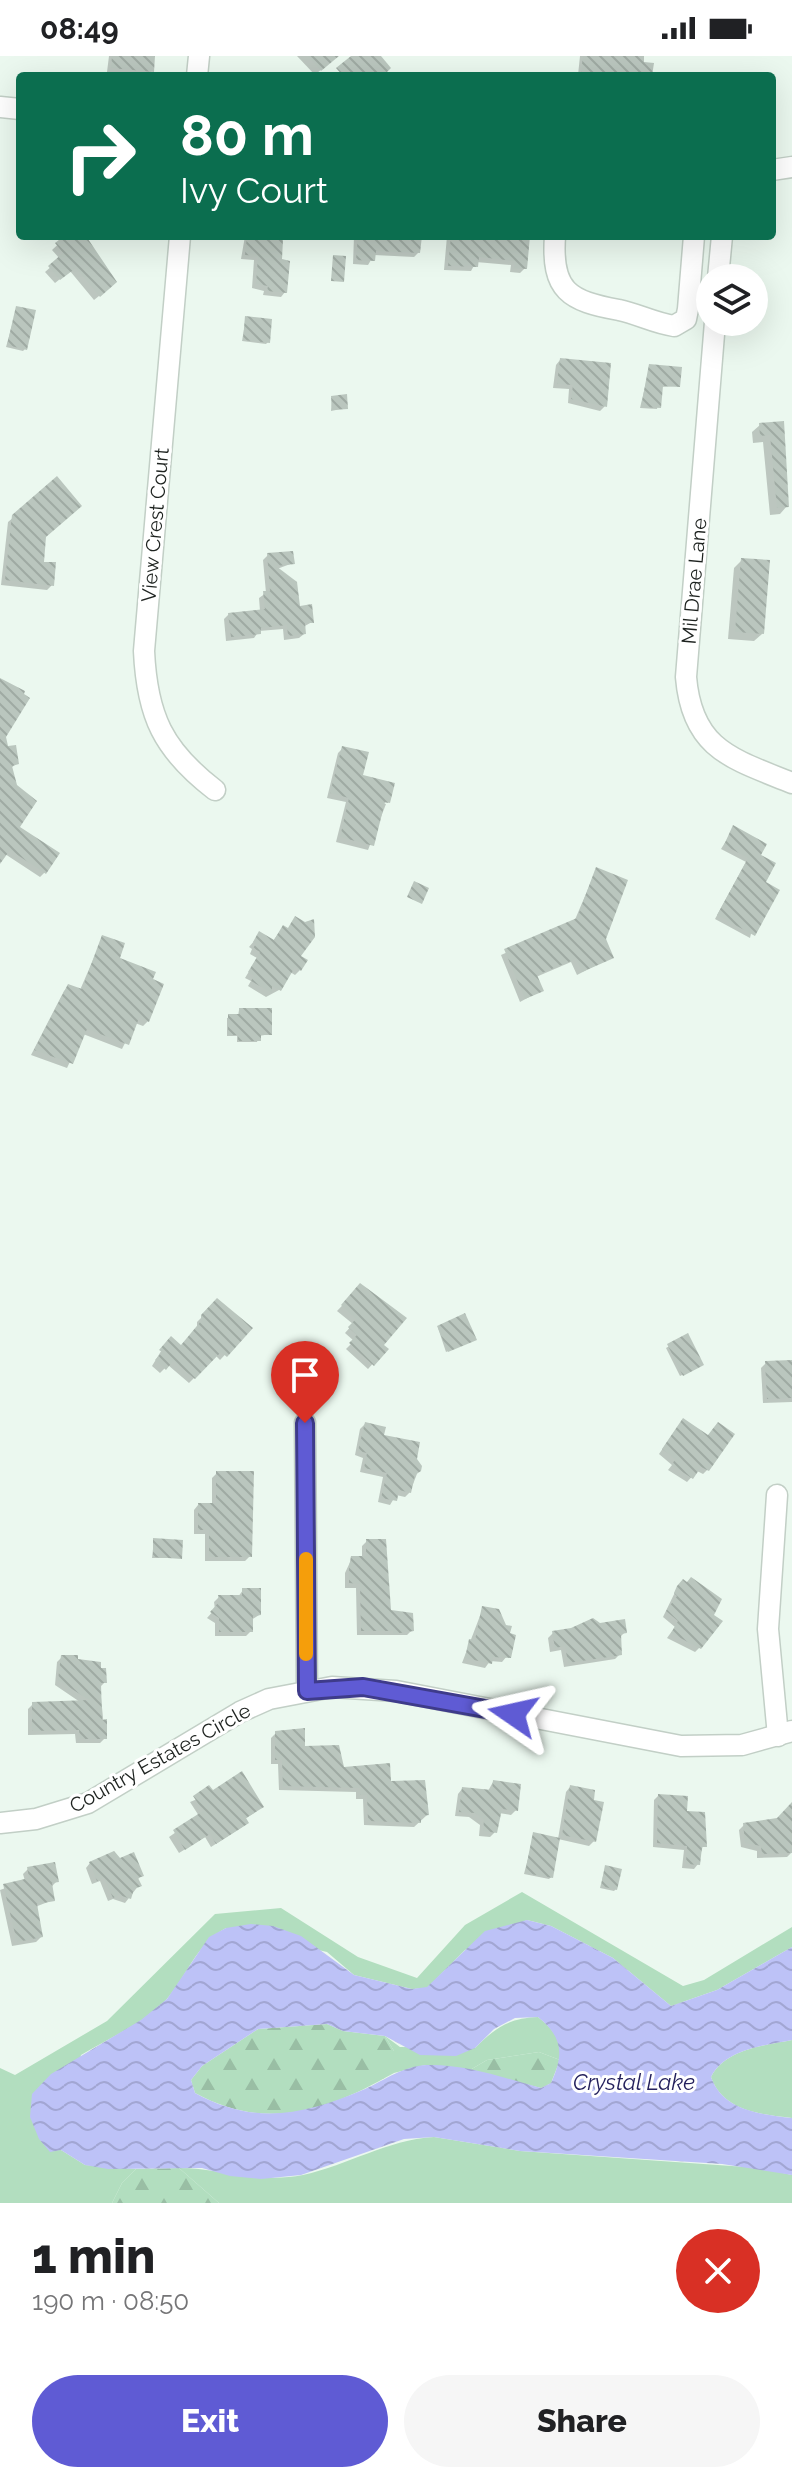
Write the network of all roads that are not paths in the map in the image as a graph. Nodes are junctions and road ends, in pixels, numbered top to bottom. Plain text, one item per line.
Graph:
1 (180, 240) edge
2 (555, 240) edge
3 (694, 240) edge
4 (722, 240) edge
5 (719, 264) edge
6 (714, 336) edge
7 (792, 783) edge
8 (215, 790) dead end
9 (305, 1423) dead end
10 (777, 1495) dead end
11 (307, 1691) junction
12 (785, 1734) edge
13 (0, 1823) edge

1 - 8 street, View Crest Court
2 - 3 street
4 - 5 street
6 - 7 street, Mil Drae Lane
9 - 11 street
10 - 12 street
11 - 12 street, Country Estates Circle
11 - 13 street, Country Estates Circle

